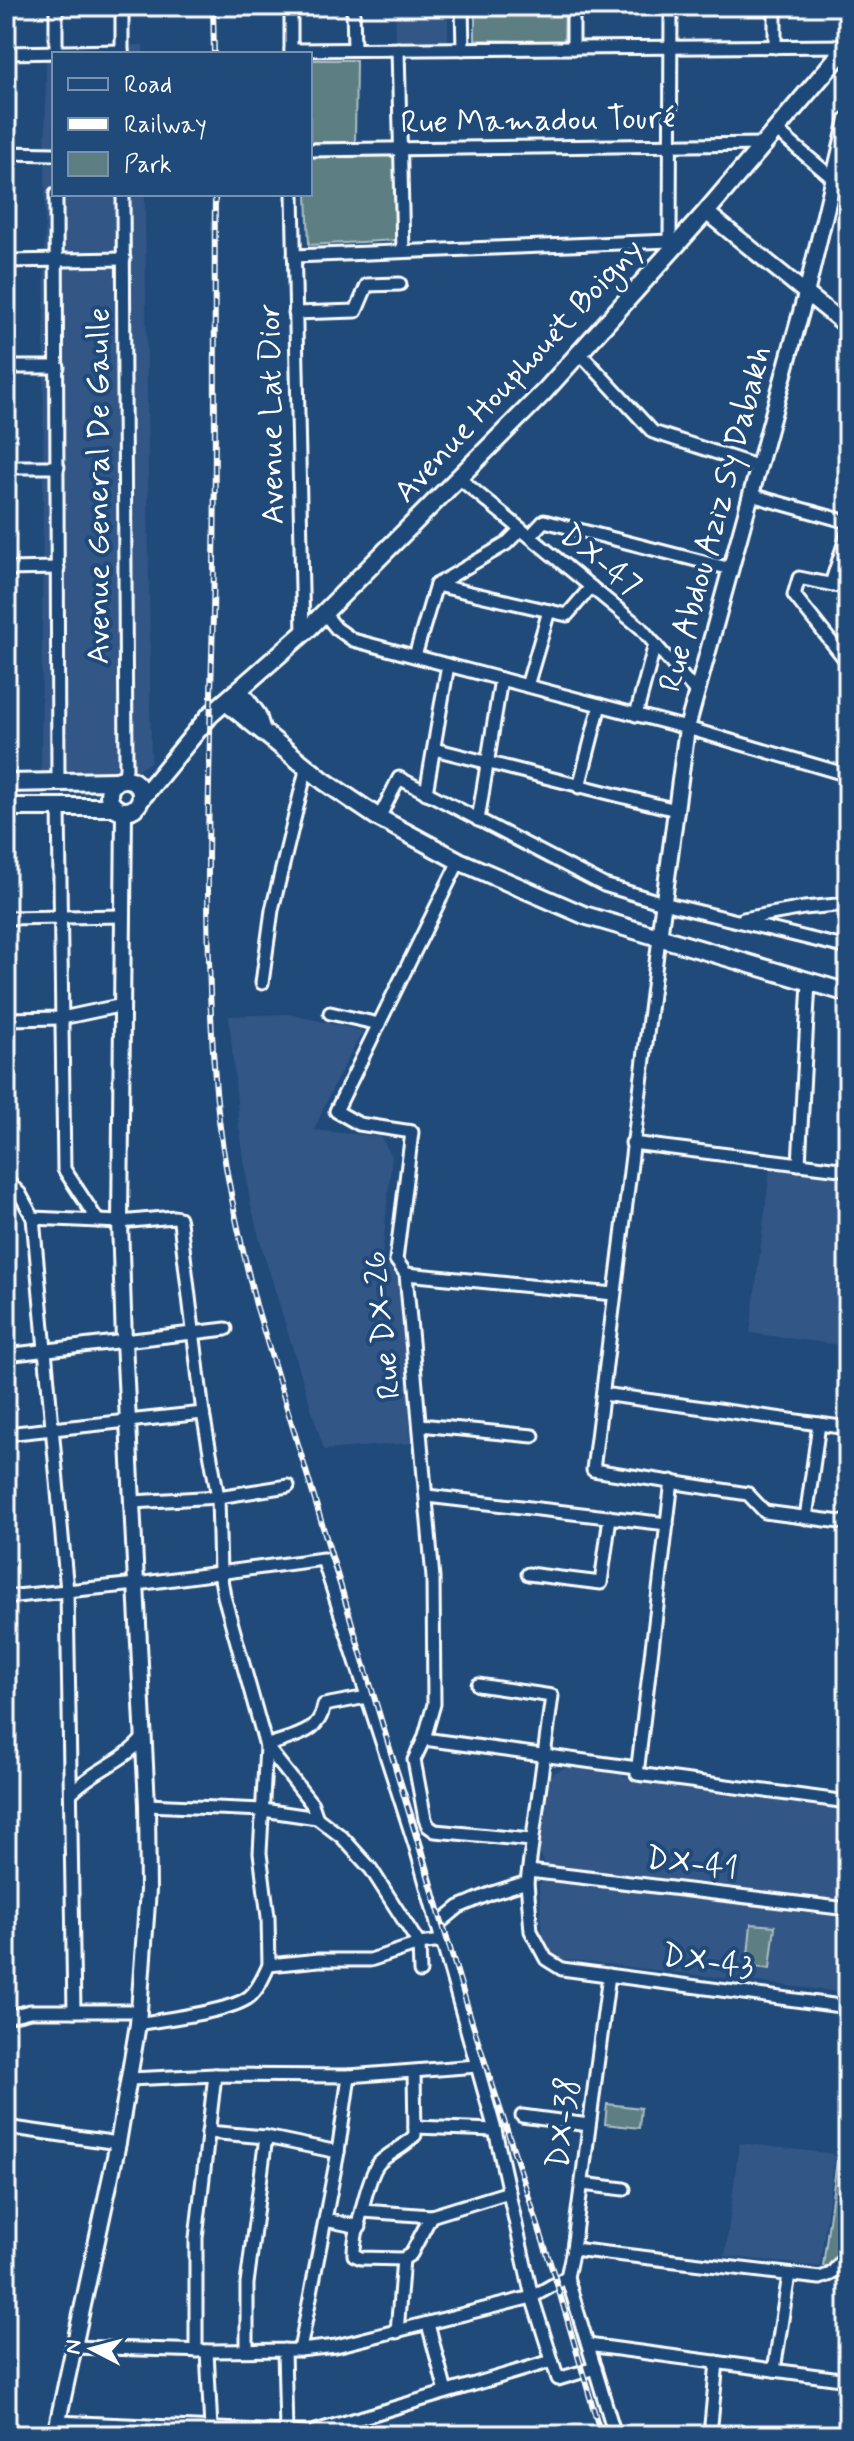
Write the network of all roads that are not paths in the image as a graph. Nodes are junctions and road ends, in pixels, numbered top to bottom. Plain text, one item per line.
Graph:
1 (56, 6) edge
2 (122, 6) edge
3 (291, 6) edge
4 (353, 6) edge
5 (462, 6) edge
6 (573, 6) edge
7 (671, 6) edge
8 (775, 6) edge
9 (848, 46) edge
10 (671, 47) junction
11 (775, 47) junction
12 (573, 48) junction
13 (354, 49) junction
14 (398, 49) junction
15 (463, 49) junction
16 (56, 52) edge
17 (122, 52) edge
18 (291, 52) edge
19 (6, 53) edge
20 (52, 53) edge
21 (848, 119) edge
22 (777, 131) junction
23 (766, 144) junction
24 (671, 146) junction
25 (401, 149) junction
26 (312, 150) edge
27 (6, 153) edge
28 (52, 154) edge
29 (833, 178) junction
30 (848, 191) edge
31 (56, 196) edge
32 (123, 196) edge
33 (293, 196) edge
34 (706, 212) junction
35 (673, 244) junction
36 (403, 251) junction
37 (294, 256) junction
38 (124, 259) junction
39 (6, 261) edge
40 (57, 261) junction
41 (400, 284) dead end
42 (806, 294) junction
43 (295, 313) junction
44 (848, 327) edge
45 (579, 352) junction
46 (6, 367) edge
47 (58, 367) junction
48 (6, 467) edge
49 (58, 467) junction
50 (760, 467) junction
51 (460, 479) junction
52 (751, 495) junction
53 (848, 522) edge
54 (848, 532) edge
55 (525, 533) junction
56 (58, 568) junction
57 (6, 569) edge
58 (731, 569) junction
59 (831, 584) junction
60 (436, 585) junction
61 (591, 587) junction
62 (848, 588) edge
63 (549, 611) junction
64 (324, 613) junction
65 (303, 634) junction
66 (655, 644) junction
67 (415, 656) junction
68 (848, 663) edge
69 (448, 665) junction
70 (501, 679) junction
71 (527, 686) junction
72 (239, 690) junction
73 (697, 693) junction
74 (226, 702) junction
75 (600, 705) junction
76 (636, 715) junction
77 (261, 728) junction
78 (687, 728) junction
79 (434, 749) junction
80 (169, 762) junction
81 (487, 764) junction
82 (307, 766) junction
83 (848, 775) edge
84 (124, 780) junction
85 (6, 783) edge
86 (58, 783) junction
87 (579, 787) junction
88 (426, 793) junction
89 (141, 799) junction
90 (6, 807) edge
91 (59, 807) junction
92 (120, 809) junction
93 (676, 810) junction
94 (379, 818) junction
95 (478, 820) junction
96 (459, 861) junction
97 (663, 903) junction
98 (848, 904) edge
99 (124, 916) junction
100 (6, 918) edge
101 (61, 918) junction
102 (738, 920) junction
103 (659, 938) junction
104 (848, 948) edge
105 (809, 982) junction
106 (262, 983) dead end
107 (848, 993) edge
108 (123, 1005) junction
109 (330, 1013) dead end
110 (62, 1018) junction
111 (6, 1019) edge
112 (379, 1024) junction
113 (632, 1143) junction
114 (799, 1164) junction
115 (848, 1170) edge
116 (6, 1180) edge
117 (33, 1218) junction
118 (98, 1221) junction
119 (120, 1222) junction
120 (406, 1274) junction
121 (614, 1294) junction
122 (226, 1329) dead end
123 (195, 1332) junction
124 (124, 1341) junction
125 (44, 1350) junction
126 (6, 1355) edge
127 (603, 1394) junction
128 (203, 1413) junction
129 (129, 1421) junction
130 (819, 1424) junction
131 (420, 1425) junction
132 (848, 1428) edge
133 (53, 1429) junction
134 (6, 1434) edge
135 (533, 1436) dead end
136 (672, 1481) junction
137 (288, 1486) dead end
138 (427, 1496) junction
139 (218, 1497) junction
140 (133, 1502) junction
141 (610, 1517) junction
142 (806, 1518) junction
143 (848, 1523) edge
144 (667, 1524) junction
145 (220, 1573) junction
146 (528, 1574) dead end
147 (137, 1584) junction
148 (67, 1591) junction
149 (6, 1597) edge
150 (478, 1685) dead end
151 (367, 1697) junction
152 (143, 1738) junction
153 (424, 1739) junction
154 (266, 1746) junction
155 (543, 1755) junction
156 (637, 1771) junction
157 (72, 1792) junction
158 (848, 1802) edge
159 (147, 1805) junction
160 (263, 1810) junction
161 (317, 1818) junction
162 (428, 1826) junction
163 (531, 1840) junction
164 (416, 1848) junction
165 (528, 1877) junction
166 (848, 1909) edge
167 (437, 1925) junction
168 (442, 1941) junction
169 (419, 1944) junction
170 (269, 1965) junction
171 (420, 1972) dead end
172 (609, 1975) junction
173 (848, 2007) edge
174 (74, 2011) junction
175 (6, 2017) edge
176 (138, 2018) junction
177 (477, 2066) junction
178 (414, 2072) junction
179 (215, 2075) junction
180 (349, 2076) junction
181 (129, 2079) junction
182 (522, 2116) dead end
183 (589, 2125) junction
184 (6, 2127) edge
185 (415, 2127) junction
186 (495, 2130) junction
187 (208, 2132) junction
188 (266, 2137) junction
189 (118, 2143) junction
190 (338, 2152) junction
191 (582, 2184) junction
192 (624, 2189) dead end
193 (509, 2192) junction
194 (363, 2211) junction
195 (431, 2216) junction
196 (325, 2220) junction
197 (360, 2227) junction
198 (573, 2249) junction
199 (848, 2253) edge
200 (403, 2259) junction
201 (789, 2275) junction
202 (567, 2277) junction
203 (532, 2297) junction
204 (428, 2324) junction
205 (397, 2332) junction
206 (588, 2345) junction
207 (73, 2347) junction
208 (247, 2350) junction
209 (284, 2350) junction
210 (300, 2350) junction
211 (201, 2351) junction
212 (552, 2361) junction
213 (717, 2362) junction
214 (595, 2368) junction
215 (774, 2370) junction
216 (848, 2380) edge
217 (446, 2392) junction
218 (56, 2429) edge
219 (211, 2429) junction
220 (286, 2432) junction
221 (615, 2435) edge
222 (710, 2435) edge

1 - 16 street
2 - 17 street
3 - 18 street
4 - 13 street
5 - 15 street
6 - 12 street
7 - 10 street
8 - 11 street
9 - 11 street
9 - 22 main road, Avenue Houphouët Boigny
10 - 11 street
10 - 12 street
10 - 24 street
12 - 15 street
13 - 14 street
13 - 18 street
14 - 15 street
14 - 25 street
19 - 20 street
21 - 29 street, Rue Abdou Aziz Sy Dabakh
22 - 23 main road, Avenue Houphouët Boigny
22 - 29 street
23 - 24 street, Rue Mamadou Touré
23 - 34 main road, Avenue Houphouët Boigny
24 - 25 street, Rue Mamadou Touré
24 - 35 street
25 - 26 street, Rue Mamadou Touré
25 - 36 street
27 - 28 street
29 - 30 street
29 - 42 street, Rue Abdou Aziz Sy Dabakh
31 - 40 street
32 - 38 street, Avenue General De Gaulle
33 - 37 street, Avenue Lat Dior
34 - 35 main road, Avenue Houphouët Boigny
34 - 42 street
35 - 36 street
35 - 45 main road, Avenue Houphouët Boigny
36 - 37 street
37 - 43 street, Avenue Lat Dior
38 - 40 street
38 - 84 street, Avenue General De Gaulle
39 - 40 street
40 - 47 street
41 - 43 street
42 - 44 street
42 - 50 street, Rue Abdou Aziz Sy Dabakh
43 - 65 street, Avenue Lat Dior
45 - 50 street
45 - 51 main road, Avenue Houphouët Boigny
46 - 47 street
47 - 49 street
48 - 49 street
49 - 56 street
50 - 52 street, Rue Abdou Aziz Sy Dabakh
51 - 55 street, DX-47
51 - 64 main road, Avenue Houphouët Boigny
52 - 53 street
52 - 58 street, Rue Abdou Aziz Sy Dabakh
54 - 59 street
55 - 58 street
55 - 60 street
55 - 61 street, DX-47
56 - 57 street
56 - 86 street
58 - 73 street, Rue Abdou Aziz Sy Dabakh
59 - 62 street
59 - 68 street
60 - 63 street
60 - 67 street
61 - 63 street
61 - 66 street, DX-47
63 - 71 street
64 - 65 main road, Avenue Houphouët Boigny
64 - 67 street
65 - 72 main road, Avenue Houphouët Boigny
66 - 73 street, DX-47
66 - 76 street
67 - 69 street
69 - 70 street
69 - 79 street
70 - 71 street
70 - 81 street
71 - 75 street
72 - 74 main road, Avenue Houphouët Boigny
72 - 77 main road
73 - 78 street, Rue Abdou Aziz Sy Dabakh
74 - 77 main road
74 - 80 main road, Avenue Houphouët Boigny
75 - 76 street
75 - 87 street
76 - 78 street
77 - 82 main road
78 - 83 street
78 - 93 street, Rue Abdou Aziz Sy Dabakh
79 - 81 street
79 - 88 street
80 - 84 main road
80 - 89 main road, Avenue Houphouët Boigny
81 - 87 street
81 - 95 street
82 - 94 main road
82 - 106 street
84 - 86 main road
84 - 89 main road
84 - 92 main road
85 - 86 main road
87 - 93 street
88 - 94 street
88 - 95 street
89 - 92 main road
90 - 91 main road
91 - 92 main road
91 - 101 street
92 - 99 street
93 - 97 street, Rue Abdou Aziz Sy Dabakh
94 - 96 main road
95 - 97 street
96 - 103 main road
96 - 112 street
97 - 102 street
97 - 103 street, Rue Abdou Aziz Sy Dabakh
98 - 102 street
99 - 101 street
99 - 108 street
100 - 101 street
101 - 110 street
102 - 104 street
103 - 105 main road
103 - 113 street
105 - 107 main road
105 - 114 street
108 - 110 street
108 - 119 street
109 - 112 street
110 - 111 street
110 - 118 street
112 - 120 street, Rue DX-26
113 - 114 street
113 - 121 street
114 - 115 street
116 - 117 street
117 - 118 street
117 - 125 street
118 - 119 street
119 - 123 street
119 - 124 street
120 - 121 street
120 - 131 street, Rue DX-26
121 - 127 street
122 - 123 street
123 - 124 street
123 - 128 street
124 - 125 street
124 - 129 street
125 - 126 street
125 - 133 street
127 - 130 street
127 - 136 street
128 - 129 street
128 - 139 street
129 - 133 street
129 - 140 street
130 - 132 street
130 - 142 street
131 - 135 street
131 - 138 street, Rue DX-26
133 - 134 street
133 - 148 street
136 - 142 street
136 - 144 street
137 - 139 street
138 - 141 street
138 - 153 street, Rue DX-26
139 - 140 street
139 - 145 street
140 - 147 street
141 - 144 street
141 - 146 street
142 - 143 street
144 - 156 street
145 - 147 street
145 - 151 street
145 - 154 street
147 - 148 street
147 - 152 street
148 - 149 street
148 - 157 street
150 - 155 street
151 - 154 street
151 - 164 street
152 - 157 street
152 - 159 street
153 - 155 street
153 - 162 street, Rue DX-26
154 - 160 street
154 - 161 street
155 - 156 street
155 - 163 street
156 - 158 street
157 - 174 street
159 - 160 street
159 - 176 street
160 - 161 street
160 - 170 street
161 - 169 street
162 - 163 street
162 - 164 street
163 - 165 street
164 - 167 street
165 - 166 street, DX-41
165 - 167 street
165 - 172 street, DX-43
167 - 168 street
168 - 169 street
168 - 177 street
169 - 170 street
169 - 171 street
170 - 176 street
172 - 173 street, DX-43
172 - 183 street, DX-38
174 - 175 street
174 - 176 street
176 - 181 street
177 - 178 street
177 - 186 street
178 - 180 street
178 - 185 street
179 - 180 street
179 - 181 street
179 - 187 street
180 - 190 street
181 - 189 street
182 - 183 street
183 - 191 street, DX-38
184 - 189 street
185 - 186 street
185 - 194 street
186 - 193 street
187 - 188 street
187 - 211 street
188 - 190 street
188 - 208 street
189 - 207 street
190 - 196 street
191 - 192 street
191 - 198 street, DX-38
193 - 195 street
193 - 203 street
194 - 195 street
194 - 197 street
195 - 200 street
196 - 197 street
196 - 210 street
197 - 200 street
198 - 201 street
198 - 202 street, DX-38
199 - 201 street
200 - 205 street
201 - 215 street
202 - 203 street
202 - 206 street
203 - 204 street
203 - 212 street
204 - 205 street
204 - 217 street
205 - 210 street
206 - 213 street
206 - 214 street
207 - 211 street
207 - 218 street
208 - 209 street
208 - 211 street
209 - 210 street
209 - 220 street
211 - 219 street
212 - 214 street
212 - 217 street
213 - 215 street
213 - 222 street
214 - 221 street
215 - 216 street
217 - 220 street
218 - 219 street
219 - 220 street

